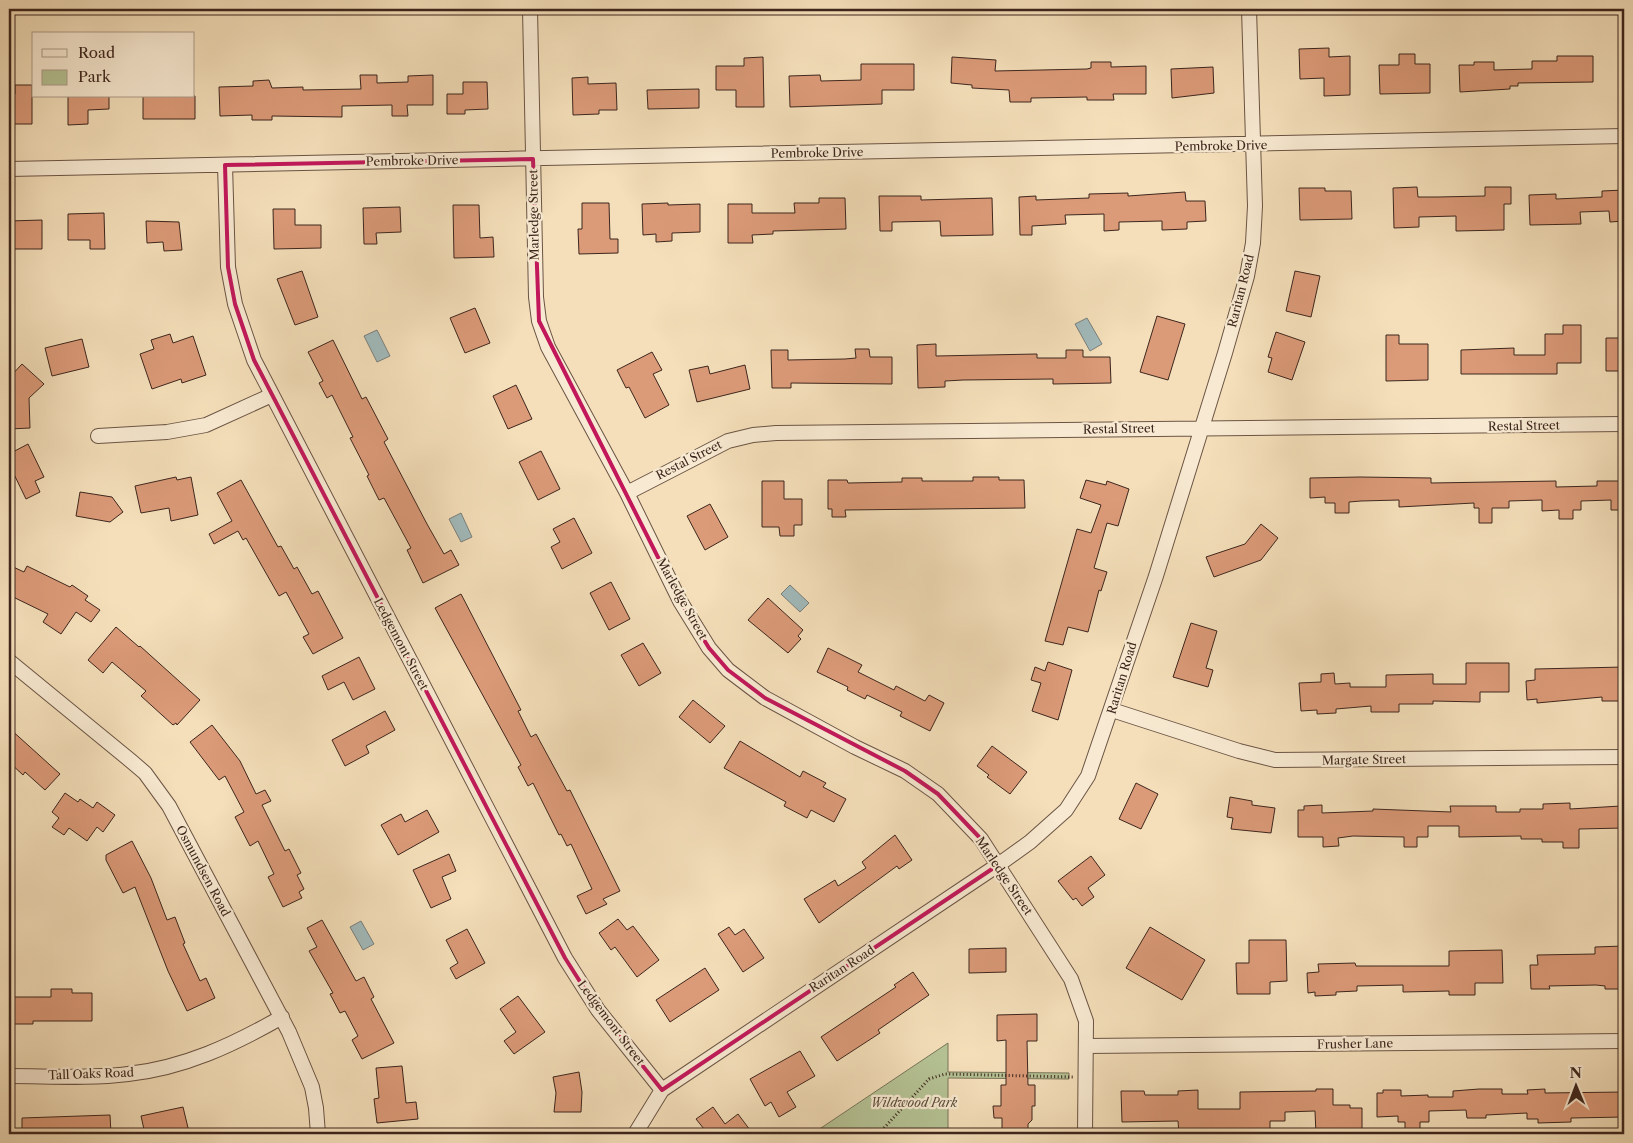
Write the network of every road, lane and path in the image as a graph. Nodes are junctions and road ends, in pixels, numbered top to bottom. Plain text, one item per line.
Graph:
1 (530, 9) edge
2 (1249, 9) edge
3 (1624, 136) edge
4 (1254, 145) junction
5 (533, 159) junction
6 (224, 165) junction
7 (9, 169) edge
8 (272, 396) junction
9 (1624, 424) edge
10 (1203, 428) junction
11 (98, 436) dead end
12 (627, 493) junction
13 (9, 661) edge
14 (1112, 710) junction
15 (1624, 757) edge
16 (998, 866) junction
17 (282, 1017) junction
18 (1624, 1041) edge
19 (1087, 1046) junction
20 (9, 1076) edge
21 (1086, 1077) junction
22 (662, 1090) junction
23 (884, 1128) dead end
24 (318, 1134) edge
25 (635, 1134) edge
26 (1085, 1134) edge

1 - 5 street, Marledge Street
2 - 4 street, Raritan Road
3 - 4 street, Pembroke Drive
4 - 5 street, Pembroke Drive
4 - 10 street, Raritan Road
5 - 6 street, Pembroke Drive
5 - 12 street, Marledge Street
6 - 7 street, Pembroke Drive
6 - 8 street, Ledgemont Street
8 - 11 street
8 - 22 street, Ledgemont Street
9 - 10 street, Restal Street
10 - 12 street, Restal Street
10 - 14 street, Raritan Road
12 - 16 street, Marledge Street
13 - 17 street, Osmundsen Road
14 - 15 street, Margate Street
14 - 16 street, Raritan Road
16 - 19 street, Marledge Street
16 - 22 street, Raritan Road
17 - 20 street, Tall Oaks Road
17 - 24 street, Osmundsen Road
18 - 19 street, Frusher Lane
19 - 21 street, Marledge Street
21 - 23 path
21 - 26 street, Marledge Street
22 - 25 street, Raritan Road

